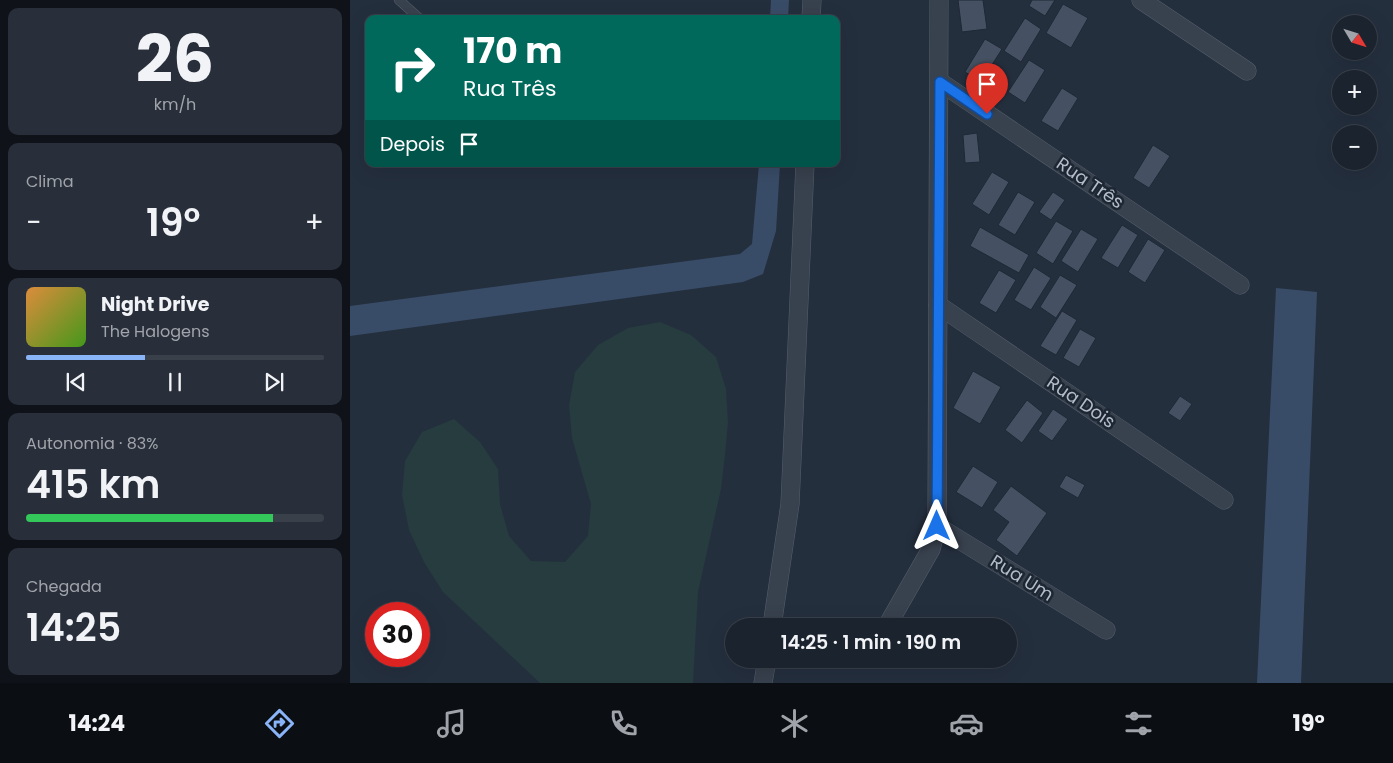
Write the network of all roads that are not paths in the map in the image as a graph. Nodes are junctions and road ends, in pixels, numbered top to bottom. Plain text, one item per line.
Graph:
1 (399, 0) edge
2 (812, 0) edge
3 (939, 0) edge
4 (1141, 0) edge
5 (416, 15) edge
6 (811, 15) edge
7 (1247, 71) dead end
8 (940, 82) junction
9 (805, 167) edge
10 (1240, 285) dead end
11 (938, 305) junction
12 (1224, 500) dead end
13 (937, 526) junction
14 (773, 618) edge
15 (891, 618) edge
16 (1106, 630) dead end
17 (766, 668) edge
18 (763, 683) edge

1 - 5 lane
2 - 6 street
3 - 8 street
4 - 7 street
8 - 10 street, Rua Três
8 - 11 street
9 - 14 street
11 - 12 street, Rua Dois
11 - 13 street
13 - 15 street
13 - 16 street, Rua Um
17 - 18 street

